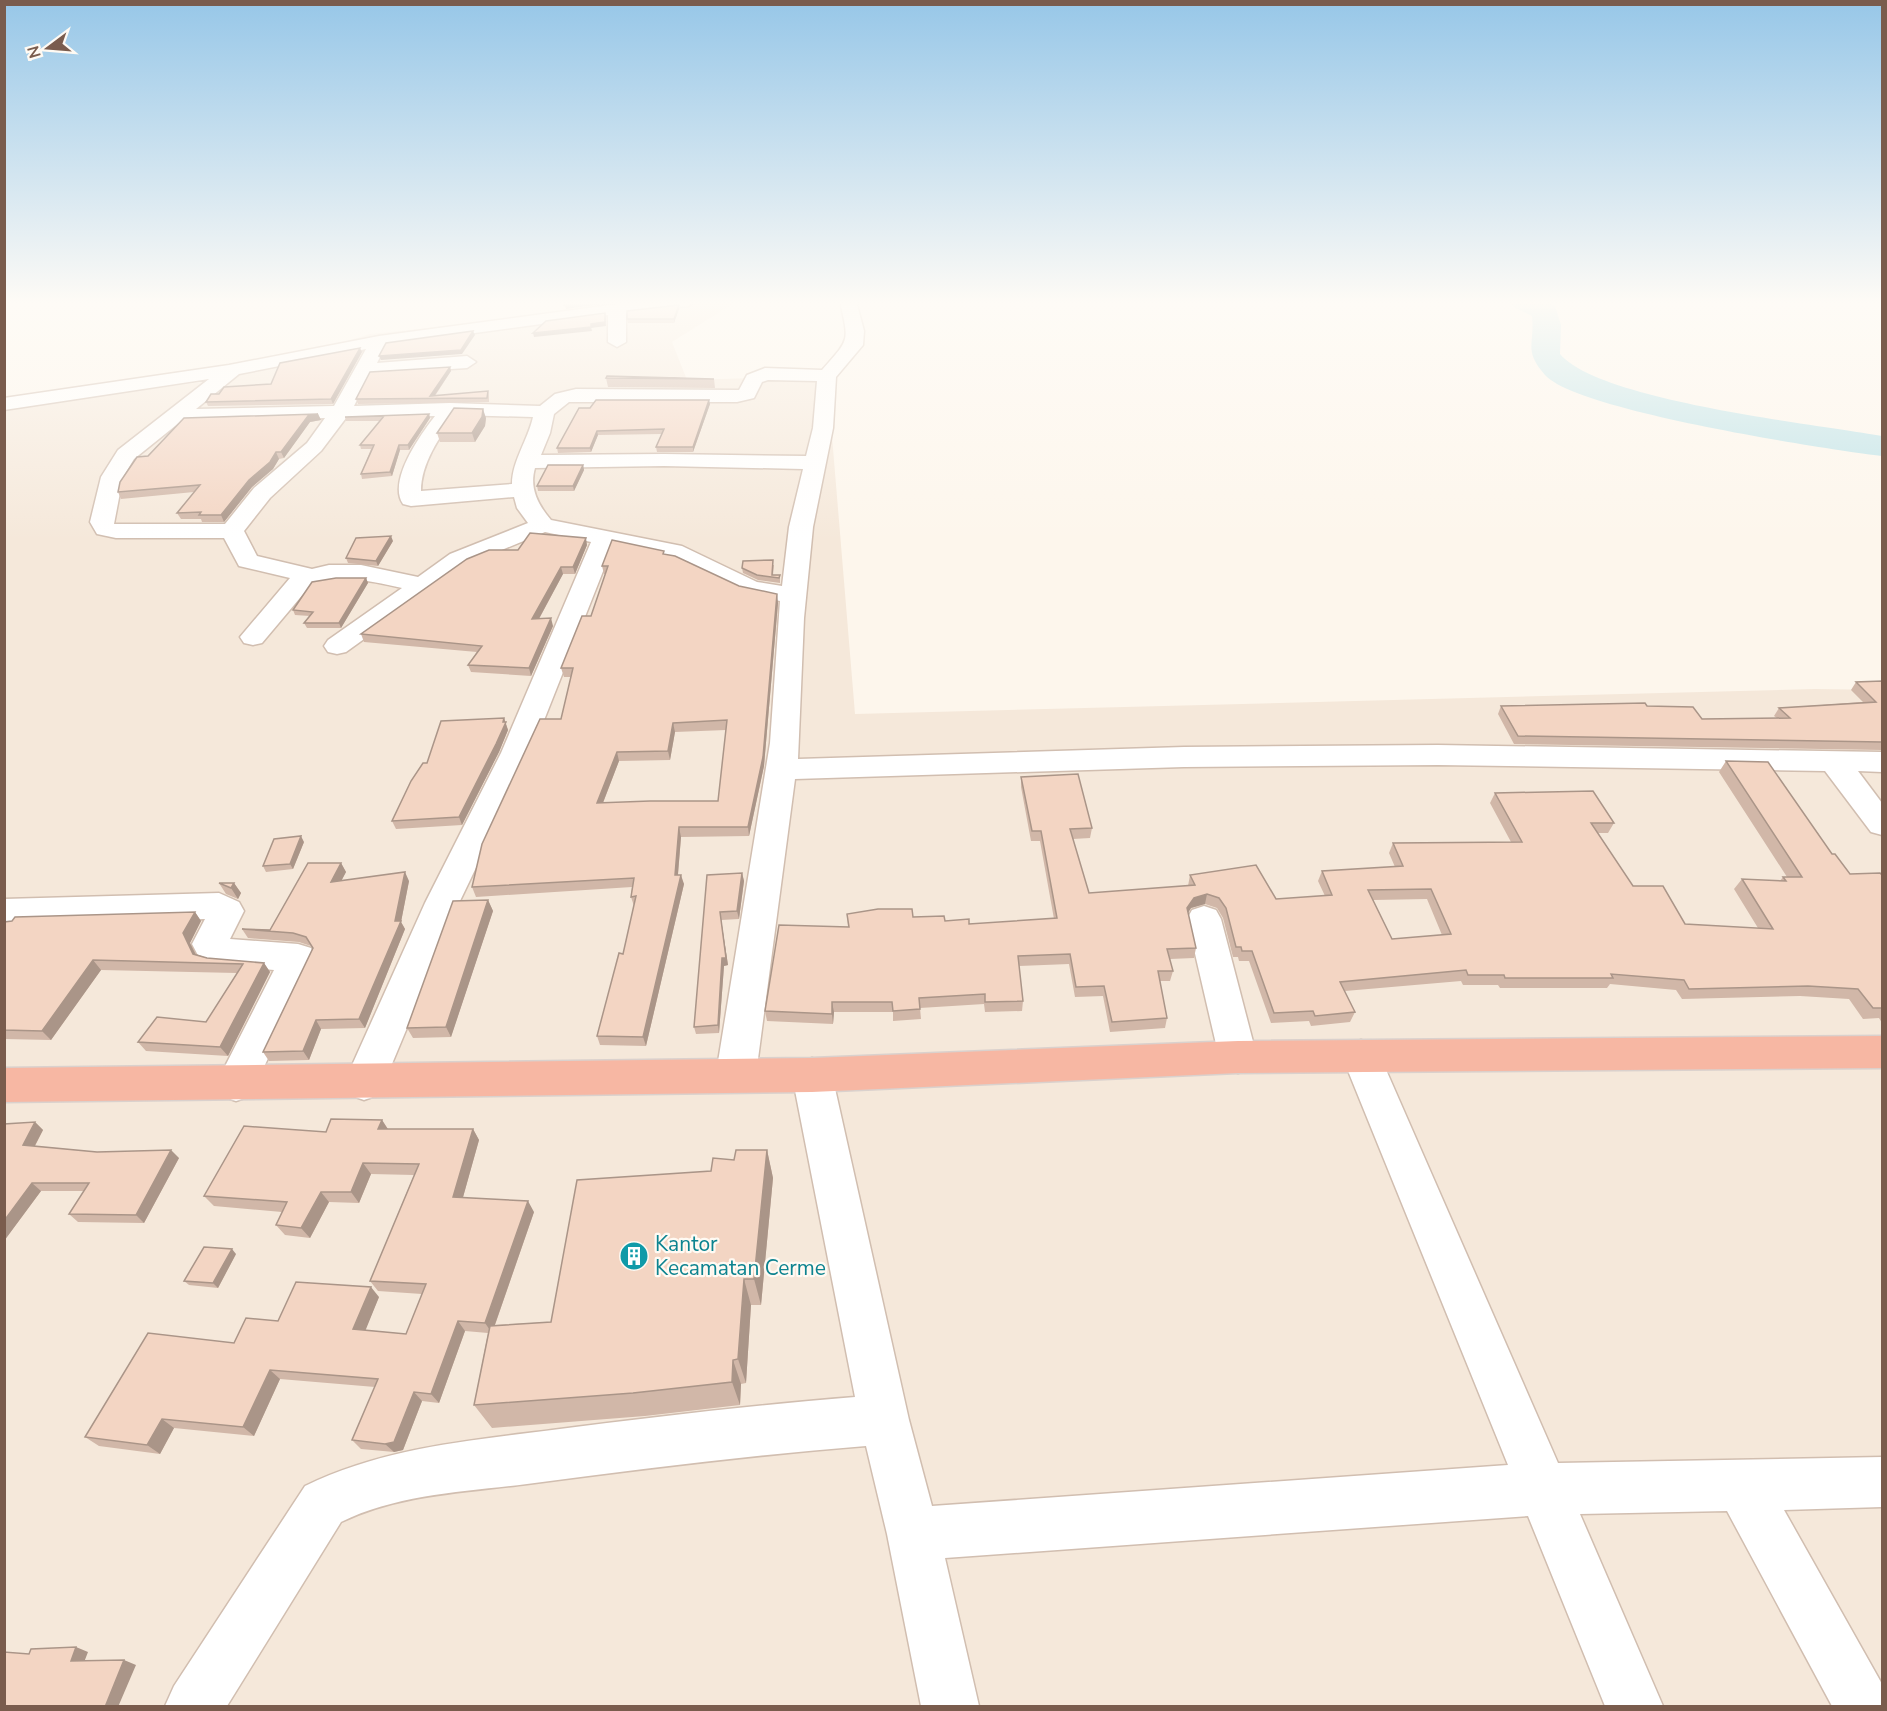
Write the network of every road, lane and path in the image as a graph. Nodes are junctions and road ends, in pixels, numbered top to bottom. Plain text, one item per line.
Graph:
1 (160, 381) edge
2 (219, 381) edge
3 (359, 381) edge
4 (753, 381) edge
5 (827, 381) edge
6 (4, 404) edge
7 (450, 409) junction
8 (341, 411) junction
9 (544, 412) junction
10 (172, 416) junction
11 (527, 462) junction
12 (815, 463) junction
13 (523, 490) junction
14 (543, 525) junction
15 (232, 531) junction
16 (604, 538) junction
17 (310, 576) junction
18 (421, 585) junction
19 (794, 596) junction
20 (254, 637) dead end
21 (337, 646) dead end
22 (1833, 761) junction
23 (1882, 762) edge
24 (780, 770) junction
25 (1882, 824) edge
26 (4, 912) edge
27 (1204, 919) dead end
28 (1882, 1053) edge
29 (1361, 1056) junction
30 (1238, 1057) junction
31 (736, 1074) junction
32 (812, 1075) junction
33 (364, 1083) junction
34 (236, 1084) junction
35 (4, 1085) edge
36 (884, 1420) junction
37 (1882, 1482) edge
38 (1741, 1485) junction
39 (1544, 1489) junction
40 (913, 1534) junction
41 (194, 1707) edge
42 (950, 1707) edge
43 (1634, 1707) edge
44 (1863, 1707) edge

1 - 6 street
2 - 10 street
3 - 8 street
4 - 9 street
5 - 12 street
7 - 8 street
7 - 9 street
7 - 13 street
8 - 10 street
8 - 15 street
9 - 11 street
10 - 15 street
11 - 12 street
11 - 13 street
12 - 19 street
13 - 14 street
14 - 16 street
14 - 18 street
15 - 17 street
16 - 19 street
16 - 33 street
17 - 18 street
17 - 20 street
18 - 21 street
19 - 24 street
22 - 23 street
22 - 24 street
22 - 25 street
24 - 31 street
26 - 34 street
27 - 30 street
28 - 29 highway
29 - 30 highway
29 - 39 street
30 - 32 highway
31 - 32 highway
31 - 33 highway
32 - 36 street
33 - 34 highway
34 - 35 highway
36 - 40 street
36 - 41 street
37 - 38 street
38 - 39 street
38 - 44 street
39 - 40 street
39 - 43 street
40 - 42 street

